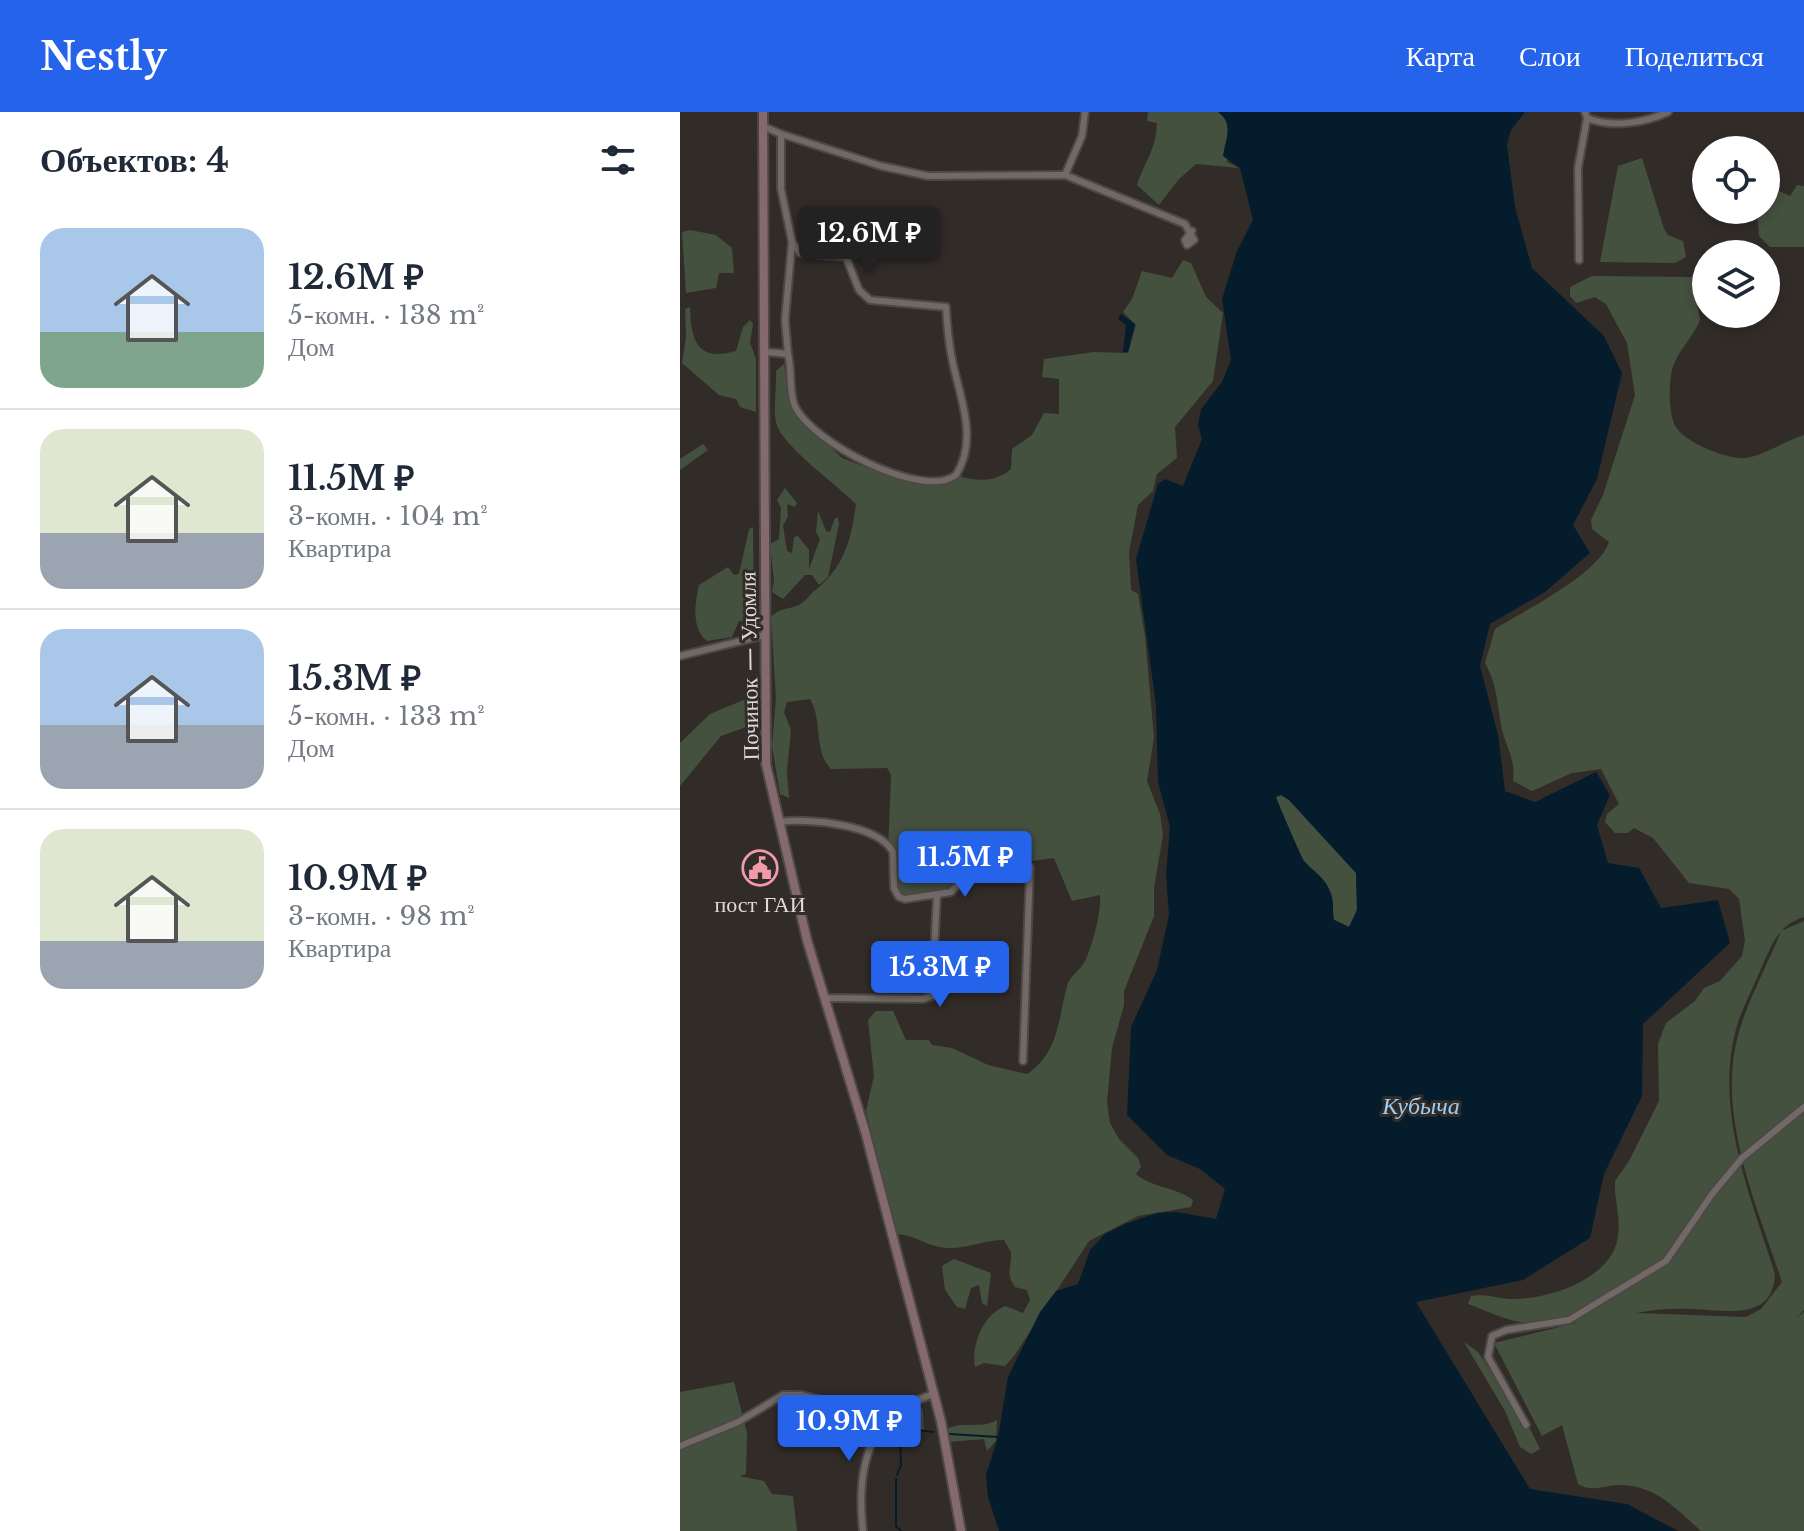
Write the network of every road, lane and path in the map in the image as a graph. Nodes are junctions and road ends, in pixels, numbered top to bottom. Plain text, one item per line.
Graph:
1 (763, 112) edge
2 (1085, 112) edge
3 (1668, 112) edge
4 (1586, 115) edge
5 (765, 127) junction
6 (781, 134) junction
7 (1065, 175) junction
8 (1192, 231) dead end
9 (792, 242) junction
10 (1579, 260) dead end
11 (767, 352) junction
12 (788, 354) junction
13 (765, 635) junction
14 (680, 656) edge
15 (779, 822) junction
16 (937, 894) junction
17 (825, 998) junction
18 (1023, 1061) dead end
19 (1804, 1107) edge
20 (933, 1394) junction
21 (892, 1410) junction
22 (1526, 1425) dead end
23 (680, 1446) edge
24 (863, 1531) edge
25 (961, 1531) edge

1 - 5 main road, Починок — Удомля
2 - 7 street
3 - 4 street
4 - 10 street
5 - 6 street
5 - 11 main road, Починок — Удомля
6 - 7 street
6 - 9 street
7 - 8 street
9 - 12 street
9 - 12 street
11 - 12 street
11 - 13 main road, Починок — Удомля
13 - 14 street
13 - 15 main road, Починок — Удомля
15 - 16 street
15 - 17 main road, Починок — Удомля
16 - 17 street
16 - 18 street
17 - 20 main road, Починок — Удомля
19 - 22 street
20 - 21 street
20 - 25 main road, Починок — Удомля
21 - 23 street
21 - 24 street

